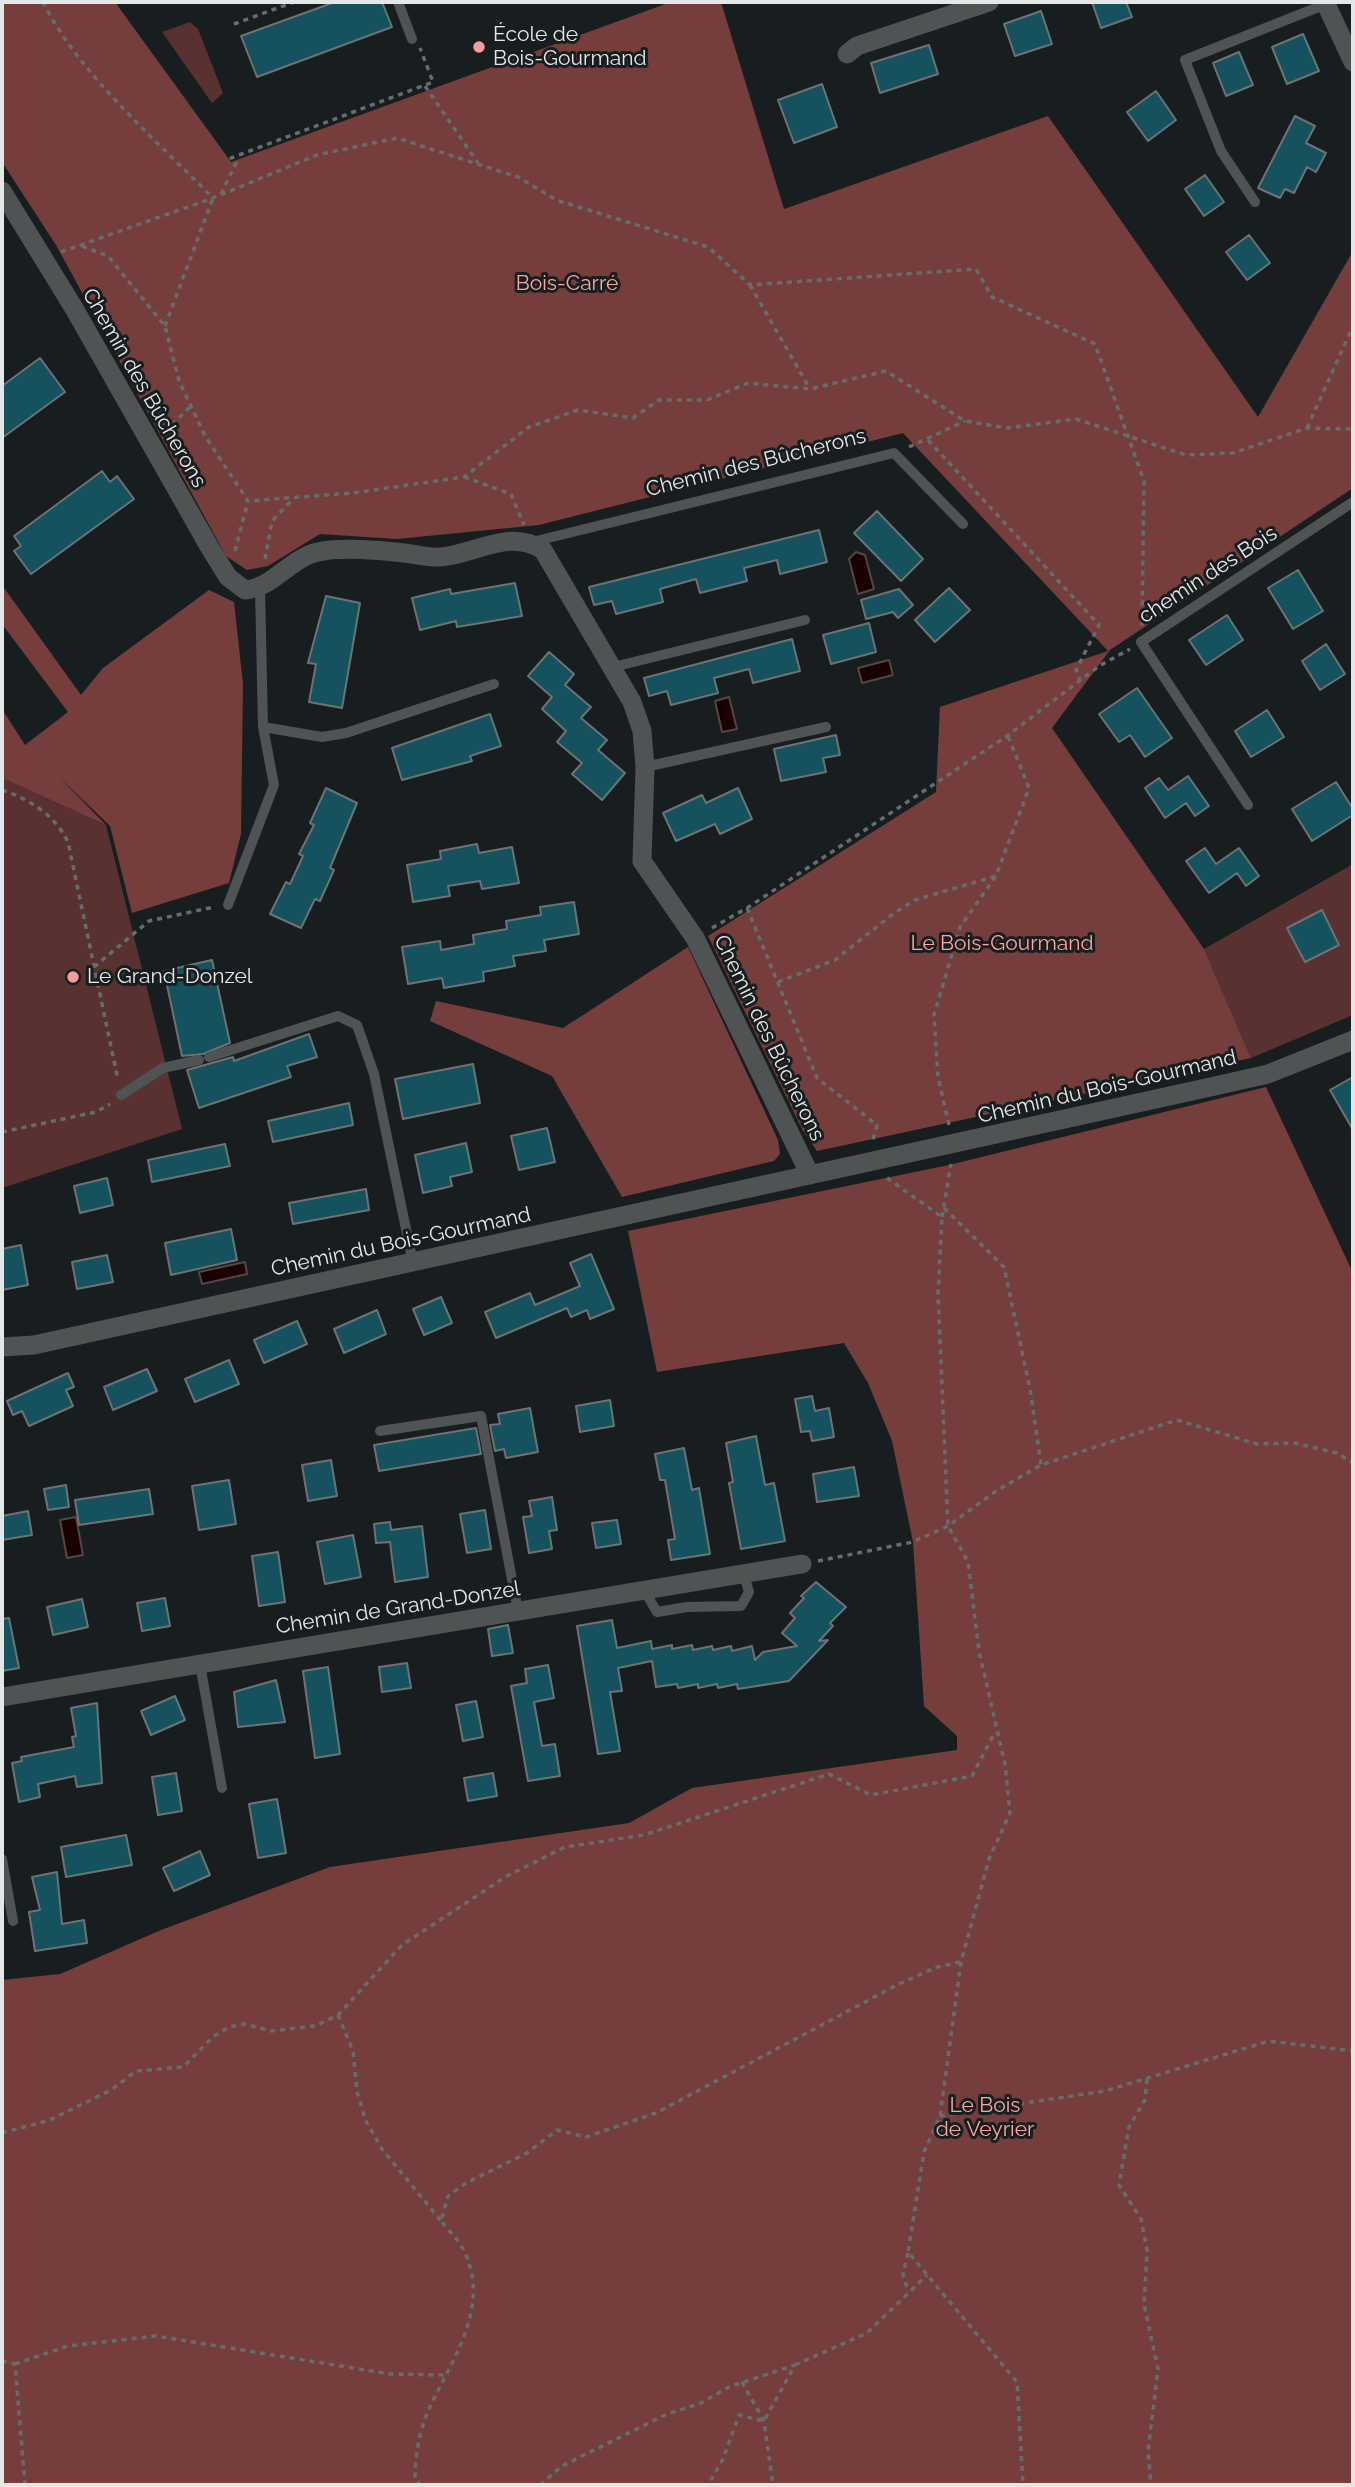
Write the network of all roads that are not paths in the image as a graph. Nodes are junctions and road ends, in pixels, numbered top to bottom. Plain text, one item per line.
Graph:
1 (398, 2) edge
2 (989, 2) edge
3 (1325, 3) edge
4 (411, 39) road end
5 (847, 54) dead end
6 (1353, 62) edge
7 (2, 191) edge
8 (1255, 202) dead end
9 (1353, 502) edge
10 (963, 524) dead end
11 (532, 542) junction
12 (260, 589) junction
13 (804, 620) dead end
14 (614, 667) junction
15 (494, 684) dead end
16 (262, 727) junction
17 (826, 727) dead end
18 (645, 767) junction
19 (1248, 805) dead end
20 (228, 905) road end
21 (1353, 1040) edge
22 (121, 1095) road end
23 (810, 1175) junction
24 (413, 1263) junction
25 (2, 1347) edge
26 (380, 1431) dead end
27 (802, 1564) road end
28 (744, 1574) junction
29 (644, 1590) junction
30 (519, 1611) junction
31 (200, 1664) junction
32 (2, 1696) edge
33 (222, 1788) dead end
34 (2, 1859) edge
35 (13, 1921) dead end

1 - 4 lane
2 - 5 street
3 - 6 street
3 - 8 lane
7 - 12 street, Chemin des Bûcherons
9 - 19 lane, chemin des Bois
10 - 11 lane, Chemin des Bûcherons
11 - 12 street, Chemin des Bûcherons
11 - 14 street, Chemin des Bûcherons
12 - 16 lane
13 - 14 lane
14 - 18 street, Chemin des Bûcherons
15 - 16 lane
16 - 20 lane
17 - 18 lane
18 - 23 street, Chemin des Bûcherons
21 - 23 street, Chemin du Bois-Gourmand
22 - 24 lane
23 - 24 street, Chemin du Bois-Gourmand
24 - 25 street, Chemin du Bois-Gourmand
26 - 30 lane
27 - 28 street, Chemin de Grand-Donzel
28 - 29 street, Chemin de Grand-Donzel
28 - 29 lane
29 - 30 street, Chemin de Grand-Donzel
30 - 31 street, Chemin de Grand-Donzel
31 - 32 street, Chemin de Grand-Donzel
31 - 33 lane
34 - 35 lane

